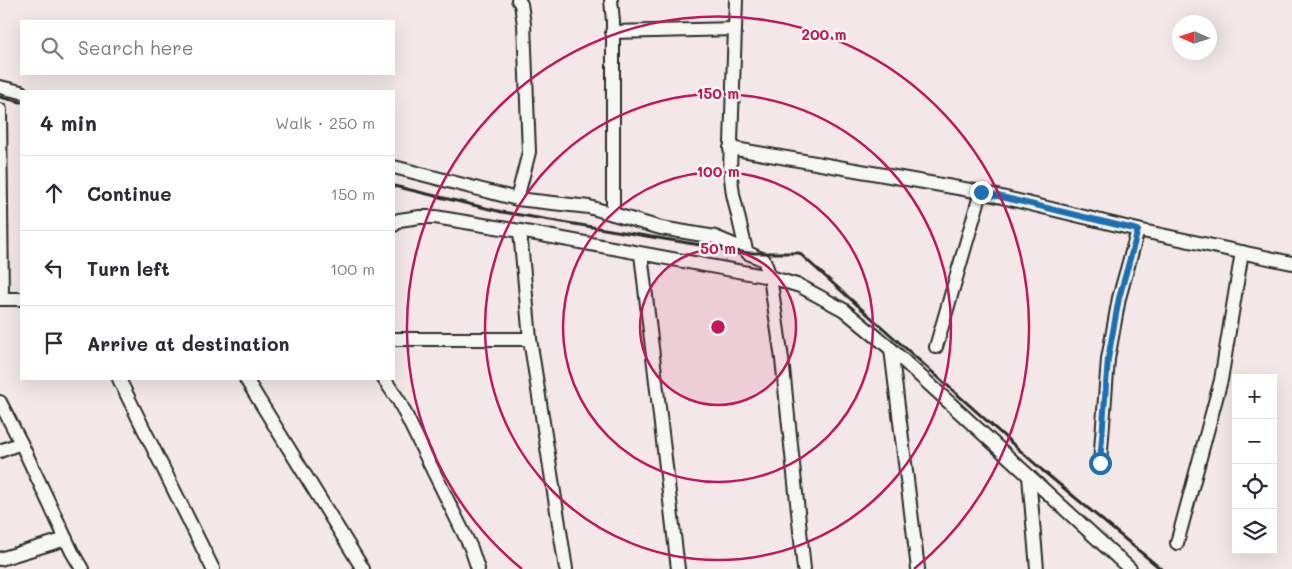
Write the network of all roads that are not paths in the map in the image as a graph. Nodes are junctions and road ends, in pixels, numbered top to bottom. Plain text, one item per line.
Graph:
1 (518, 0) edge
2 (610, 0) edge
3 (736, 0) edge
4 (735, 29) junction
5 (612, 32) junction
6 (0, 87) edge
7 (20, 92) edge
8 (0, 110) edge
9 (730, 148) junction
10 (395, 166) edge
11 (981, 192) junction
12 (517, 199) junction
13 (613, 214) junction
14 (395, 224) edge
15 (1138, 230) junction
16 (520, 231) junction
17 (746, 250) junction
18 (1242, 252) junction
19 (641, 254) junction
20 (1292, 263) edge
21 (770, 277) junction
22 (1, 299) edge
23 (20, 299) edge
24 (395, 339) edge
25 (530, 339) junction
26 (936, 348) dead end
27 (891, 349) junction
28 (119, 380) edge
29 (247, 380) edge
30 (385, 380) edge
31 (0, 402) edge
32 (21, 443) junction
33 (0, 451) edge
34 (1100, 463) dead end
35 (1029, 476) junction
36 (66, 539) junction
37 (1177, 544) dead end
38 (0, 559) edge
39 (82, 569) edge
40 (213, 569) edge
41 (363, 569) edge
42 (478, 569) edge
43 (566, 569) edge
44 (678, 569) edge
45 (804, 569) edge
46 (918, 569) edge
47 (1037, 569) edge
48 (1130, 569) edge

1 - 12 street
2 - 5 street
3 - 4 street
4 - 5 street
4 - 9 street
5 - 13 street
6 - 7 street
8 - 22 street
9 - 11 street
9 - 17 street
10 - 12 street
11 - 15 street
11 - 26 street
12 - 13 street
13 - 17 street
14 - 16 street
15 - 18 street
15 - 34 street
16 - 19 street
16 - 25 street
17 - 21 street
18 - 20 street
18 - 37 street
19 - 21 street
19 - 44 street
21 - 27 street
21 - 45 street
22 - 23 street
24 - 25 street
25 - 43 street
27 - 35 street
27 - 46 street
28 - 40 street
29 - 41 street
30 - 42 street
31 - 32 street
32 - 33 street
32 - 36 street
35 - 47 street
35 - 48 street
36 - 38 street
36 - 39 street

